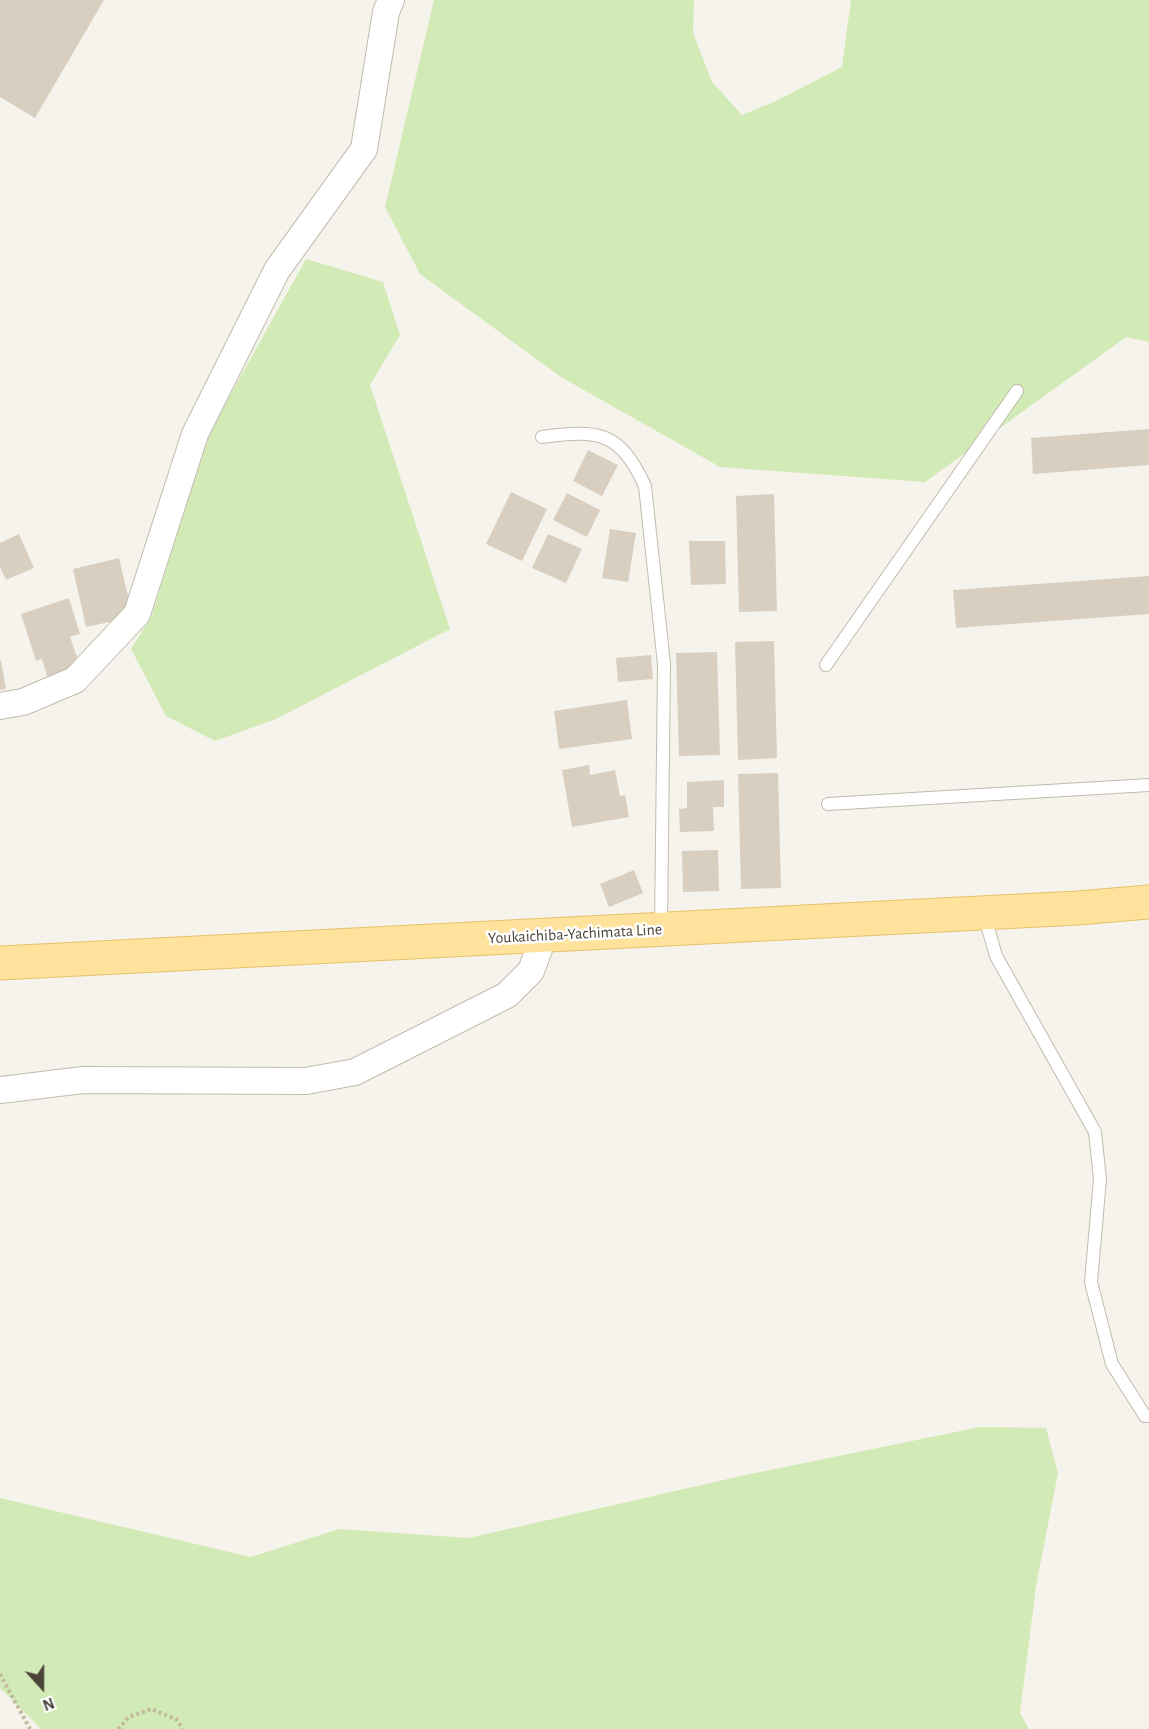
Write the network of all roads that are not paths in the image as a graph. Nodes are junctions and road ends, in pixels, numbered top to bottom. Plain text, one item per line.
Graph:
1 (391, 0) edge
2 (1017, 391) dead end
3 (542, 437) dead end
4 (826, 665) dead end
5 (0, 706) edge
6 (1149, 785) edge
7 (828, 804) dead end
8 (1149, 902) edge
9 (984, 913) junction
10 (661, 930) junction
11 (544, 936) junction
12 (0, 963) edge
13 (0, 1090) edge
14 (1149, 1416) edge

1 - 5 street
2 - 4 lane
3 - 10 lane
6 - 7 lane
8 - 9 main road, Youkaichiba-Yachimata Line
9 - 10 main road, Youkaichiba-Yachimata Line
9 - 14 lane
10 - 11 main road, Youkaichiba-Yachimata Line
11 - 12 main road, Youkaichiba-Yachimata Line
11 - 13 street

